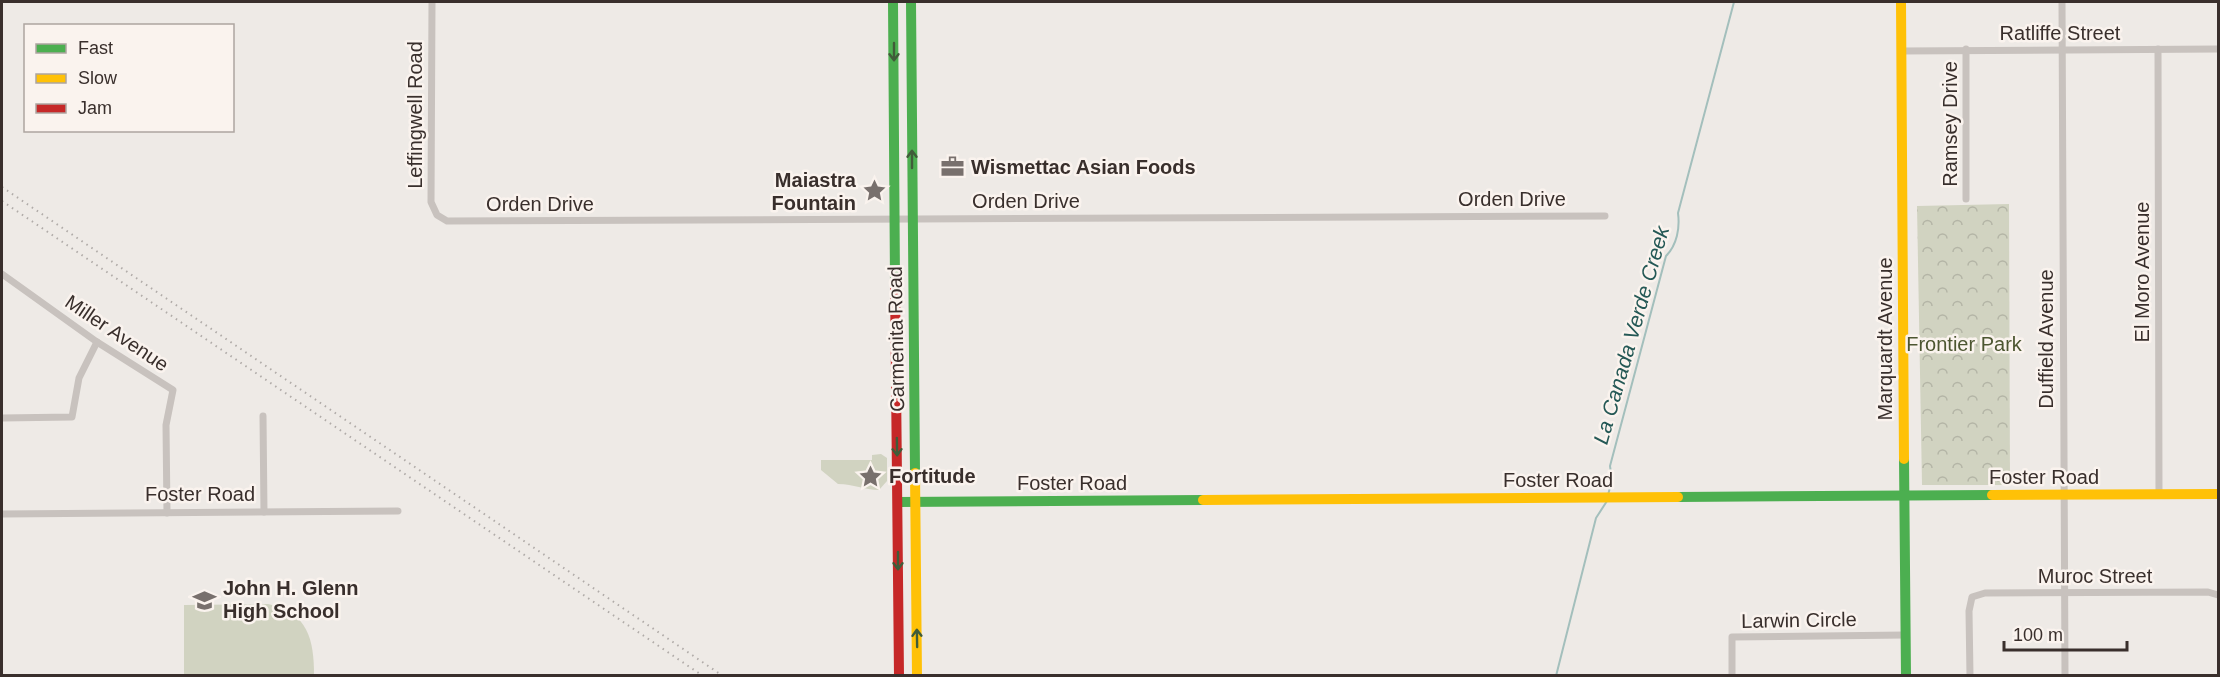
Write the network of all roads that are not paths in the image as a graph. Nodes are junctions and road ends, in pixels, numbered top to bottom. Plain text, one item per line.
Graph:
1 (432, 2) edge
2 (893, 2) edge
3 (911, 2) edge
4 (1902, 2) edge
5 (2062, 2) edge
6 (2061, 48) junction
7 (1966, 49) junction
8 (2158, 49) junction
9 (2218, 49) edge
10 (1902, 51) junction
11 (1966, 199) dead end
12 (1605, 216) dead end
13 (895, 218) junction
14 (913, 218) junction
15 (447, 220) joint
16 (2, 274) edge
17 (97, 342) junction
18 (263, 416) dead end
19 (2, 418) edge
20 (2159, 494) junction
21 (2218, 494) edge
22 (2064, 495) junction
23 (1904, 496) junction
24 (898, 502) junction
25 (915, 502) junction
26 (398, 511) dead end
27 (264, 512) junction
28 (167, 513) junction
29 (2, 514) edge
30 (2064, 593) junction
31 (2218, 595) edge
32 (1905, 635) junction
33 (899, 675) edge
34 (917, 675) edge
35 (1732, 675) edge
36 (1906, 675) edge
37 (1970, 675) edge
38 (2065, 675) edge

1 - 15 street, Leffingwell Road
2 -> 13 street, Carmenita Road
14 -> 3 street, Carmenita Road
4 - 10 street, Marquardt Avenue
5 - 6 street, Duffield Avenue
6 - 7 street, Ratliffe Street
6 - 8 street, Ratliffe Street
6 - 22 street, Duffield Avenue
7 - 10 street, Ratliffe Street
7 - 11 street, Ramsey Drive
8 - 9 street, Ratliffe Street
8 - 20 street, El Moro Avenue
10 - 23 street, Marquardt Avenue
12 - 14 street, Orden Drive
13 - 14 street, Orden Drive
13 - 15 street, Orden Drive
13 -> 24 street, Carmenita Road
14 - 25 street, Carmenita Road
16 - 17 street, Miller Avenue
17 - 19 street
17 - 28 street, Miller Avenue
18 - 27 street
20 - 21 street, Foster Road
20 - 22 street, Foster Road
22 - 23 street, Foster Road
22 - 30 street, Duffield Avenue
23 - 25 street, Foster Road
23 - 32 street, Marquardt Avenue
24 - 25 street, Foster Road
24 -> 33 street, Carmenita Road
34 -> 25 street, Carmenita Road
26 - 27 street, Foster Road
27 - 28 street, Foster Road
28 - 29 street, Foster Road
30 - 31 street, Muroc Street
30 - 37 street, Muroc Street
30 - 38 street, Duffield Avenue
32 - 35 street, Larwin Circle
32 - 36 street, Marquardt Avenue

